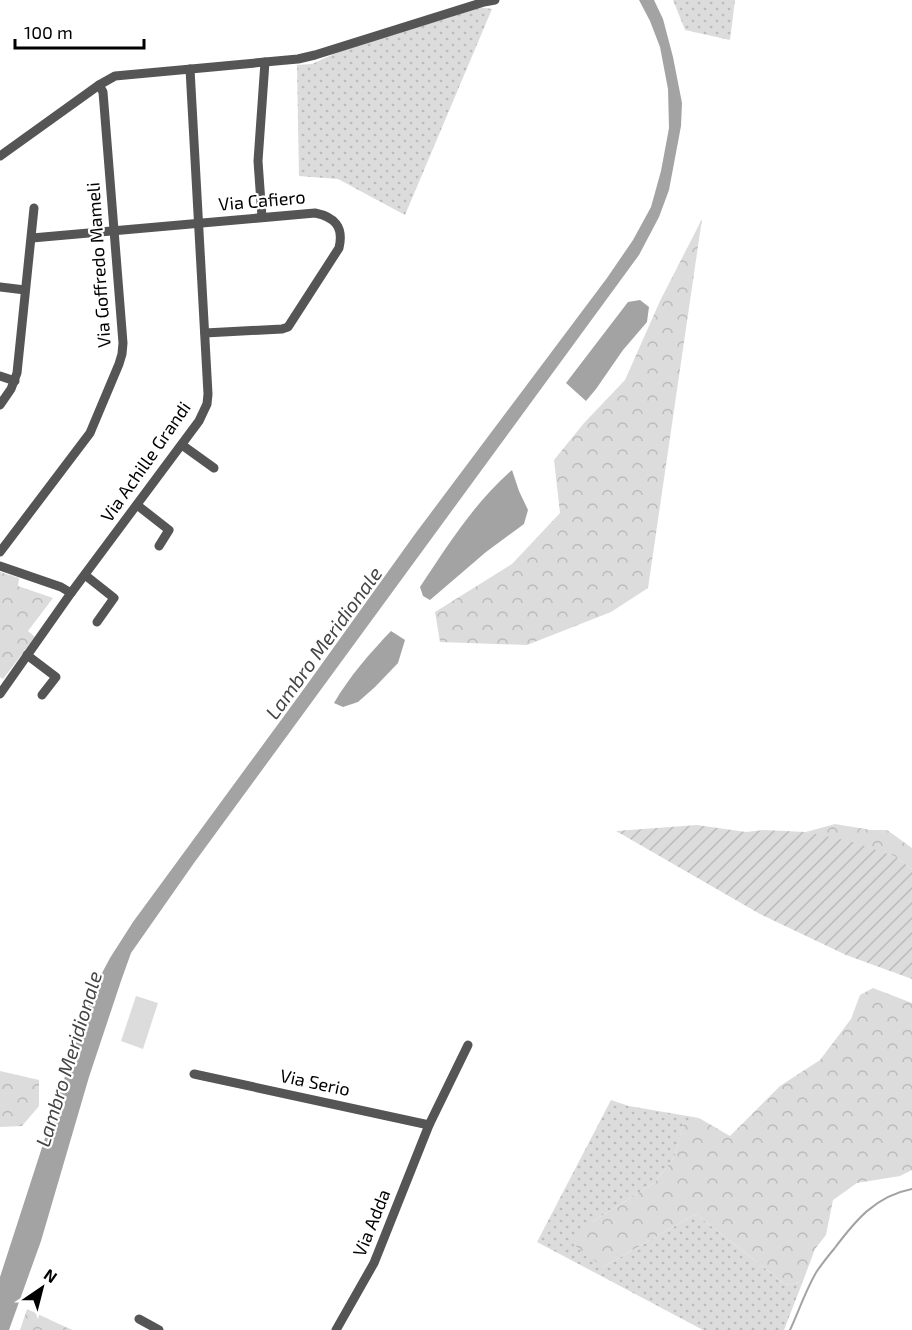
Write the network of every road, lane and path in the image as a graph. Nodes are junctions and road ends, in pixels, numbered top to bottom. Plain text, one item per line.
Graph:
1 (495, 0) edge
2 (265, 62) junction
3 (190, 69) junction
4 (99, 85) junction
5 (0, 156) edge
6 (34, 208) dead end
7 (262, 218) junction
8 (199, 223) junction
9 (115, 231) junction
10 (32, 238) junction
11 (0, 286) edge
12 (25, 290) junction
13 (205, 333) junction
14 (0, 376) edge
15 (15, 381) junction
16 (0, 405) edge
17 (182, 445) junction
18 (214, 468) dead end
19 (137, 505) junction
20 (159, 546) dead end
21 (0, 552) edge
22 (0, 566) edge
23 (85, 575) junction
24 (71, 593) junction
25 (97, 622) dead end
26 (27, 655) junction
27 (0, 694) edge
28 (42, 695) dead end
29 (468, 1045) dead end
30 (194, 1074) dead end
31 (429, 1125) junction
32 (139, 1319) dead end
33 (159, 1330) edge
34 (336, 1330) edge

1 - 2 street
2 - 3 street
2 - 7 street
3 - 4 street
3 - 8 street, Via Achille Grandi
4 - 5 street
4 - 9 street, Via Goffredo Mameli
6 - 10 street
7 - 8 street, Via Cafiero
7 - 13 street, Via Cafiero
8 - 9 street, Via Cafiero
8 - 13 street, Via Achille Grandi
9 - 10 street, Via Cafiero
9 - 21 street, Via Goffredo Mameli
10 - 12 street
11 - 12 street
12 - 15 street
13 - 17 street, Via Achille Grandi
14 - 15 street
15 - 16 street
17 - 18 street
17 - 19 street, Via Achille Grandi
19 - 20 street
19 - 23 street, Via Achille Grandi
22 - 24 street
23 - 24 street, Via Achille Grandi
23 - 25 street
24 - 26 street, Via Achille Grandi
26 - 27 street, Via Achille Grandi
26 - 28 street
29 - 31 street, Via Adda
30 - 31 street, Via Serio
31 - 34 street, Via Adda
32 - 33 street

